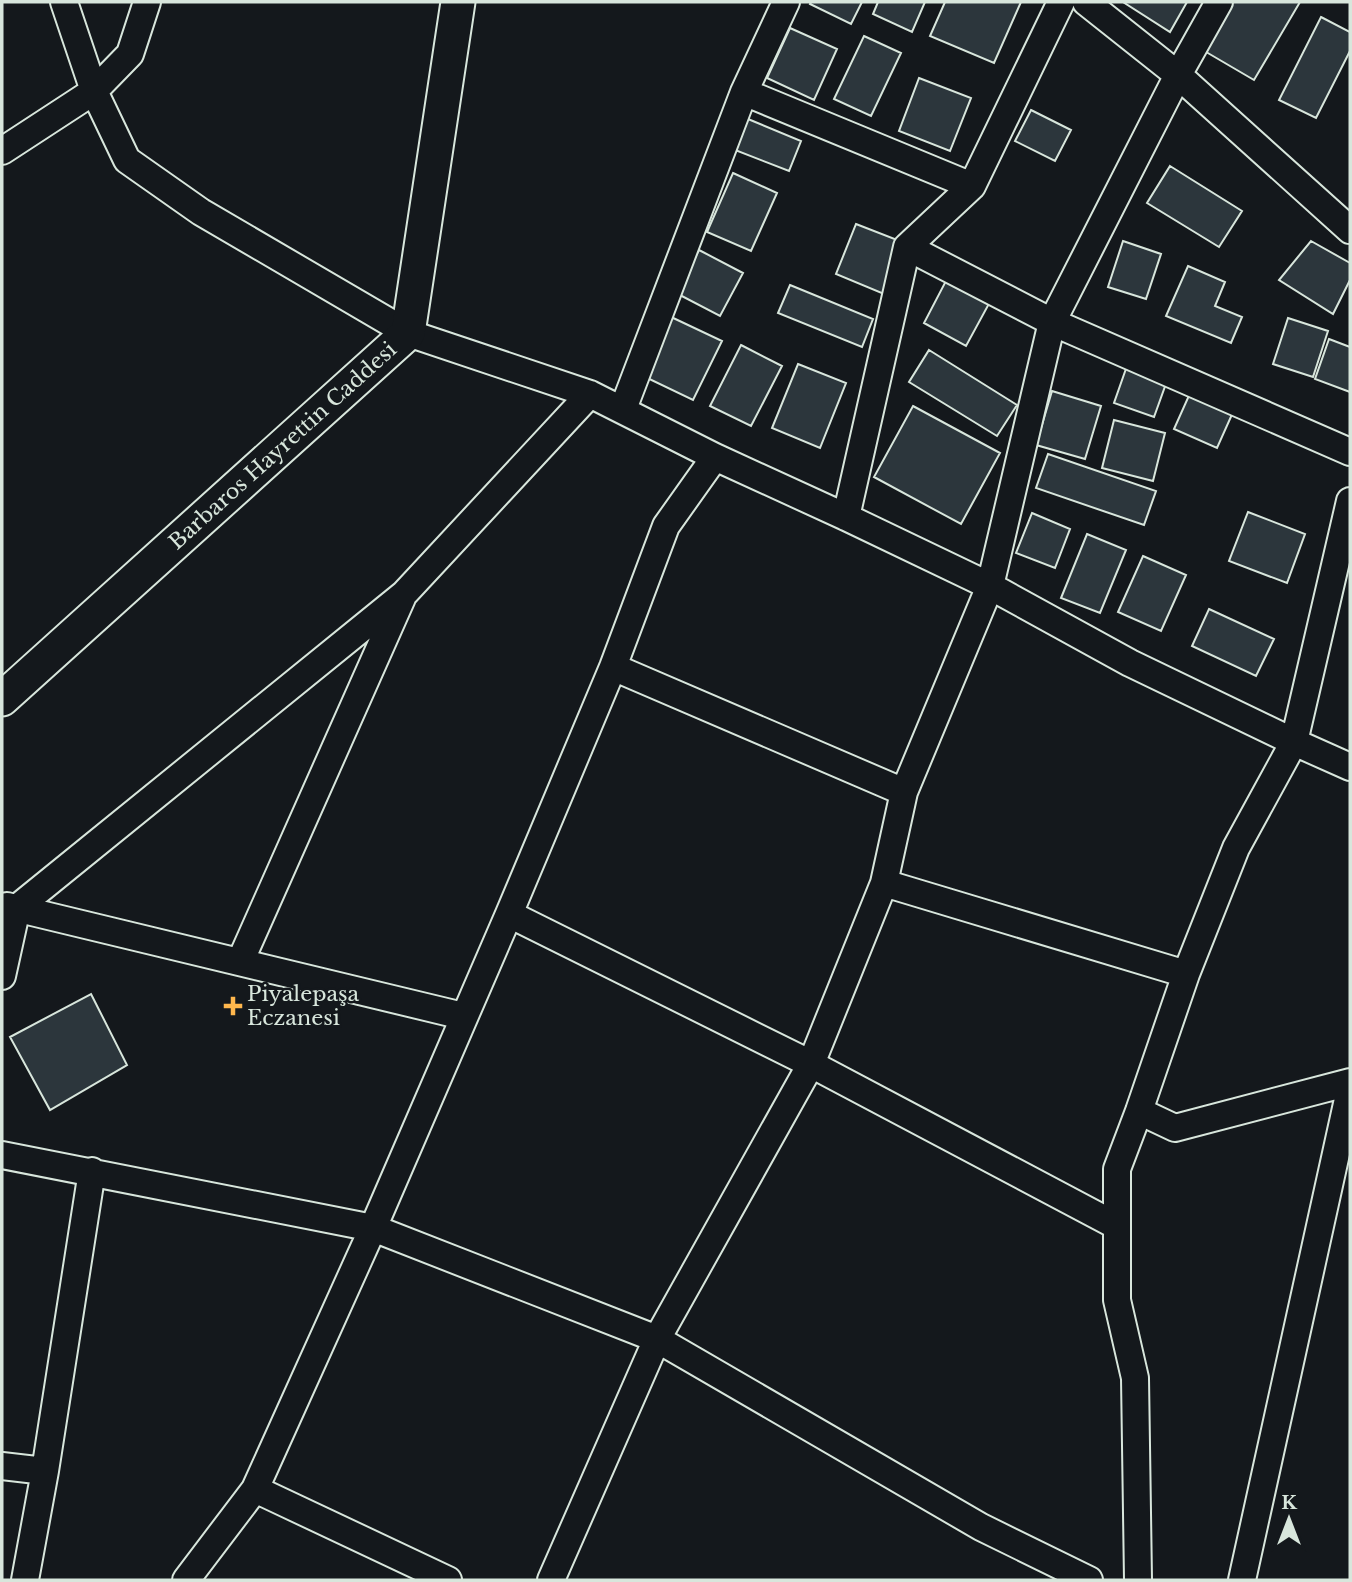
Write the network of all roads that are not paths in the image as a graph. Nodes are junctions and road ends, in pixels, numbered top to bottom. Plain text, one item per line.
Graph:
1 (64, 2) edge
2 (147, 2) edge
3 (457, 2) edge
4 (786, 2) edge
5 (1062, 2) edge
6 (1086, 2) edge
7 (1219, 2) edge
8 (1178, 75) junction
9 (94, 91) junction
10 (744, 92) junction
11 (2, 152) edge
12 (972, 187) junction
13 (1350, 230) edge
14 (907, 247) junction
15 (1052, 322) junction
16 (408, 333) junction
17 (590, 394) junction
18 (623, 410) junction
19 (1350, 452) edge
20 (715, 457) junction
21 (1350, 501) edge
22 (846, 517) junction
23 (989, 586) junction
24 (404, 594) junction
25 (612, 667) junction
26 (2, 699) edge
27 (1294, 742) junction
28 (1350, 766) edge
29 (904, 792) junction
30 (884, 883) junction
31 (9, 907) edge
32 (509, 914) junction
33 (240, 962) junction
34 (1186, 974) junction
35 (2, 976) edge
36 (463, 1016) junction
37 (811, 1064) junction
38 (1350, 1082) edge
39 (1350, 1090) edge
40 (1139, 1111) junction
41 (2, 1155) edge
42 (92, 1171) junction
43 (1117, 1226) junction
44 (373, 1228) junction
45 (657, 1339) junction
46 (2, 1466) edge
47 (45, 1471) junction
48 (255, 1489) junction
49 (25, 1580) edge
50 (186, 1580) edge
51 (448, 1580) edge
52 (551, 1580) edge
53 (1090, 1580) edge
54 (1138, 1580) edge
55 (1242, 1580) edge

1 - 9 street
2 - 9 street
3 - 16 street, Barbaros Hayrettin Caddesi
4 - 10 street
5 - 12 street
6 - 8 street
7 - 8 street
8 - 13 street
8 - 15 street
9 - 11 street
9 - 16 street
10 - 12 street
10 - 18 street
12 - 14 street
14 - 15 street
14 - 22 street
15 - 19 street
15 - 23 street
16 - 17 street
16 - 26 street, Barbaros Hayrettin Caddesi
17 - 18 street
17 - 24 street
18 - 20 street
20 - 22 street
20 - 25 street
21 - 27 street
22 - 23 street
23 - 27 street
23 - 29 street
24 - 31 street
24 - 33 street
25 - 29 street
25 - 32 street
27 - 28 street
27 - 34 street
29 - 30 street
30 - 34 street
30 - 37 street
31 - 33 street
31 - 35 street
32 - 36 street
32 - 37 street
33 - 36 street
34 - 40 street
36 - 44 street
37 - 43 street
37 - 45 street
38 - 40 street
39 - 55 street
40 - 43 street
41 - 42 street
42 - 44 street
42 - 47 street
43 - 54 street
44 - 45 street
44 - 48 street
45 - 52 street
45 - 53 street
46 - 47 street
47 - 49 street
48 - 50 street
48 - 51 street

